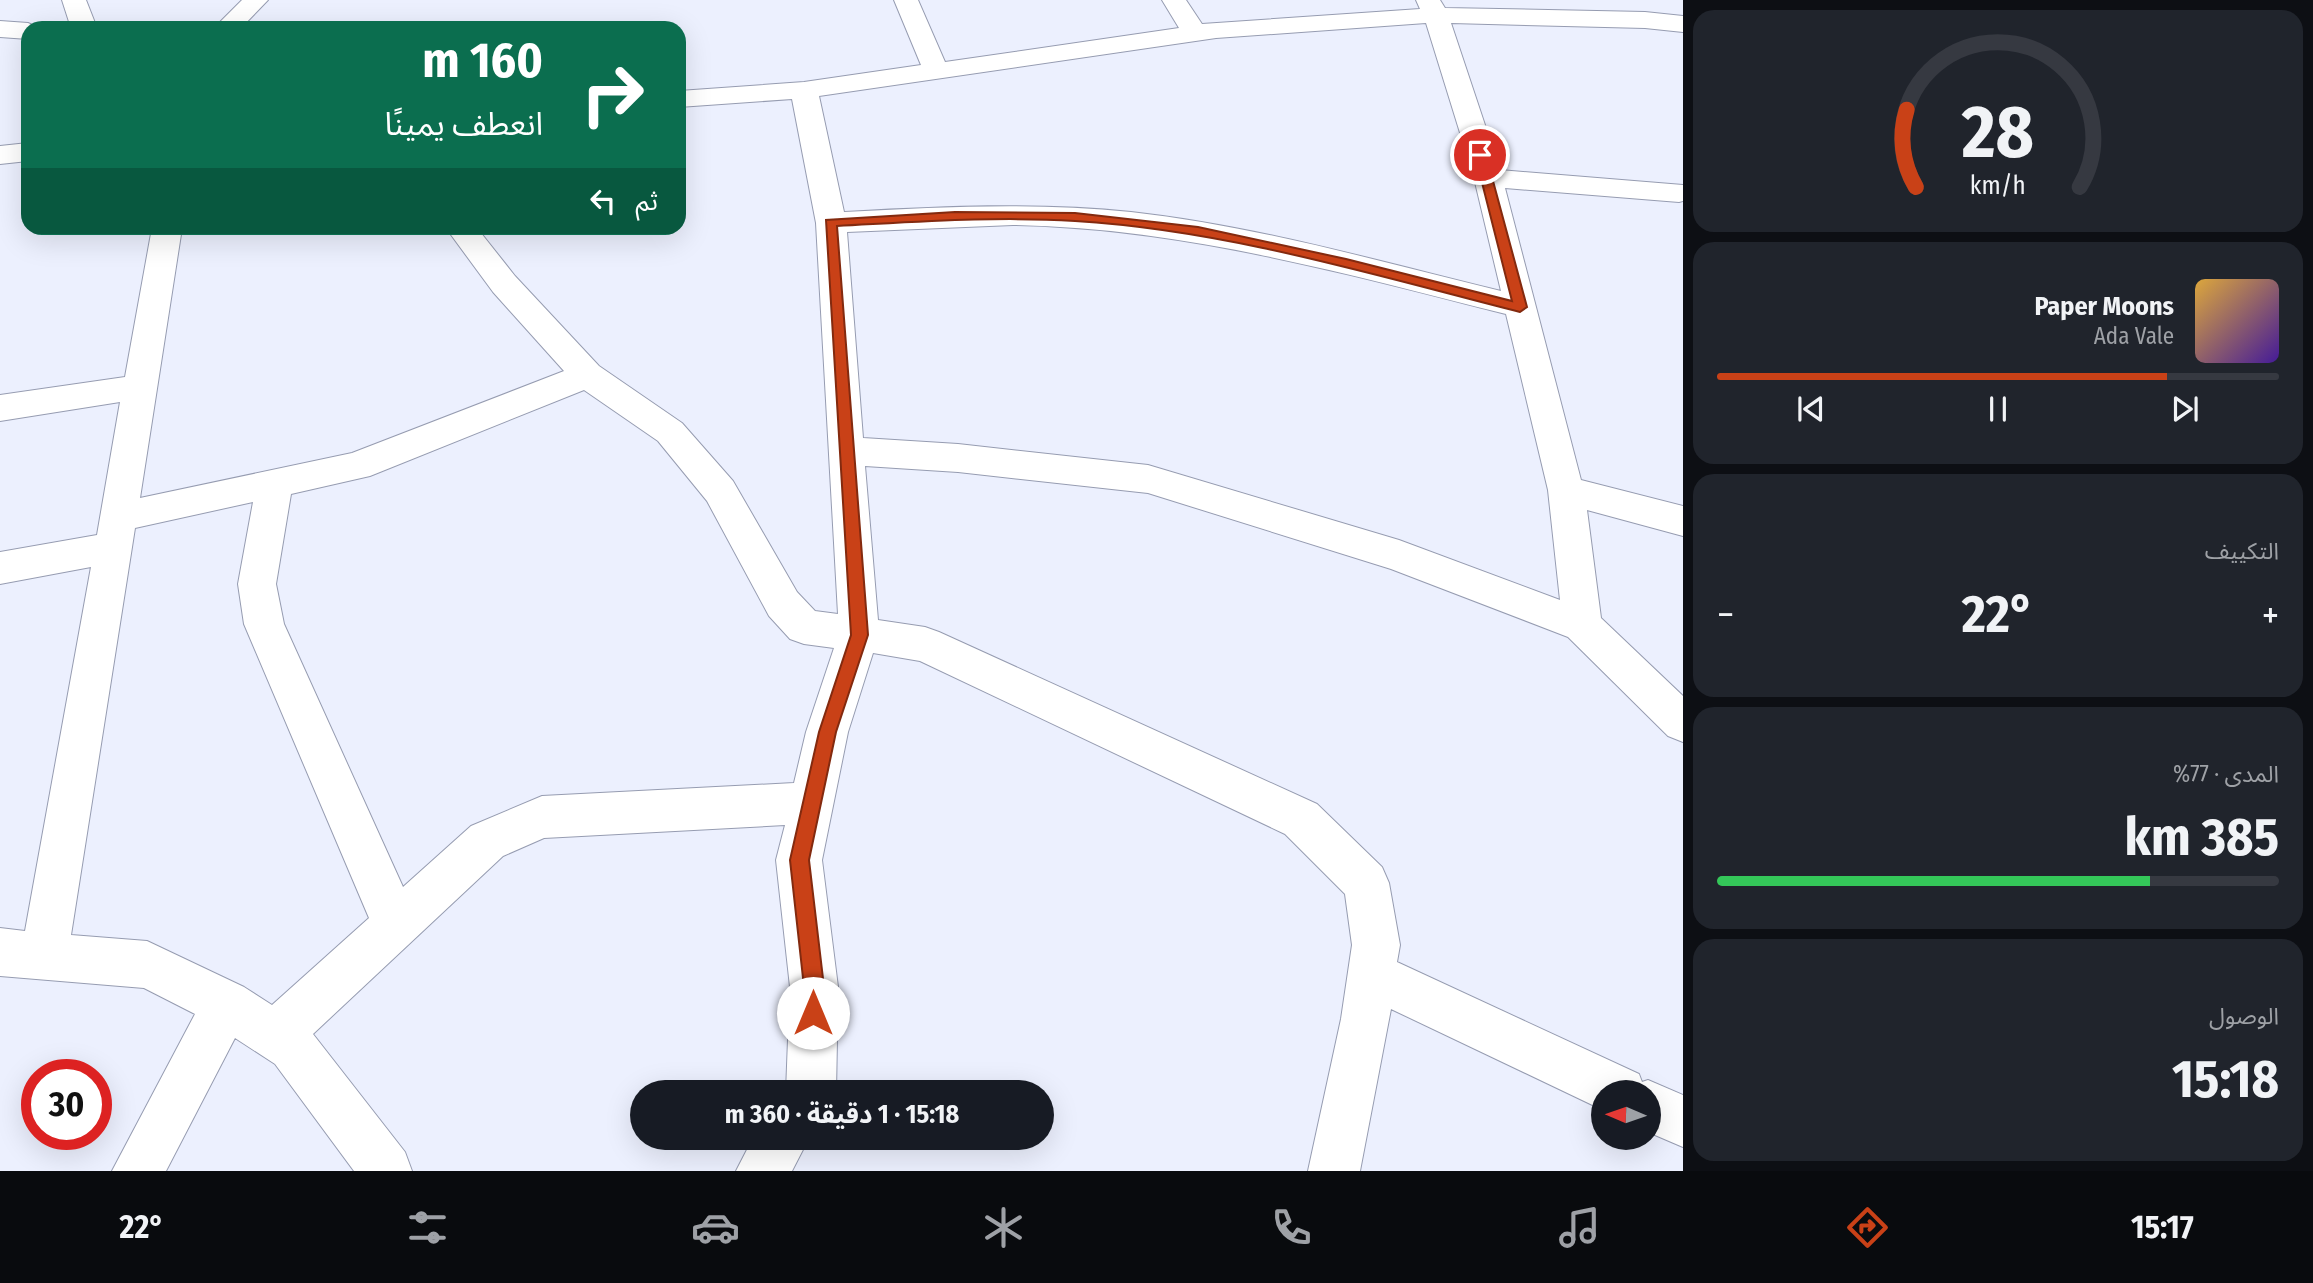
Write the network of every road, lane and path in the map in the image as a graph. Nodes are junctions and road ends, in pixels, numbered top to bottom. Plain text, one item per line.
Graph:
1 (74, 0) edge
2 (256, 0) edge
3 (906, 0) edge
4 (1174, 0) edge
5 (1432, 8) edge
6 (82, 21) edge
7 (234, 21) edge
8 (1680, 28) edge
9 (0, 29) edge
10 (21, 30) edge
11 (1195, 33) junction
12 (936, 71) junction
13 (804, 90) junction
14 (686, 98) edge
15 (21, 153) edge
16 (0, 155) edge
17 (1488, 178) junction
18 (1679, 192) dead end
19 (831, 223) junction
20 (166, 235) edge
21 (466, 235) edge
22 (1520, 307) junction
23 (587, 375) junction
24 (140, 387) junction
25 (0, 408) edge
26 (846, 451) junction
27 (275, 483) junction
28 (1566, 490) junction
29 (1683, 521) edge
30 (116, 532) junction
31 (0, 568) edge
32 (1582, 625) junction
33 (859, 635) junction
34 (1683, 723) edge
35 (811, 803) junction
36 (396, 925) junction
37 (22, 954) edge
38 (1371, 975) junction
39 (227, 1004) junction
40 (275, 1036) junction
41 (811, 1080) edge
42 (1595, 1080) edge
43 (1661, 1111) edge
44 (1683, 1121) edge
45 (775, 1150) edge
46 (138, 1171) edge
47 (386, 1171) edge
48 (762, 1171) edge
49 (1334, 1171) edge

1 - 6 street
2 - 7 street
3 - 12 street
4 - 11 street
5 - 8 street
5 - 11 street
5 - 17 street
9 - 10 street
11 - 12 street
12 - 13 street
13 - 14 street
13 - 19 street
15 - 16 street
17 - 18 street
17 - 22 street
19 - 22 street
19 - 26 street
20 - 24 street
21 - 23 street
22 - 28 street
23 - 27 street
23 - 33 street
24 - 25 street
24 - 30 street
26 - 32 street
26 - 33 street
27 - 30 street
27 - 36 street
28 - 29 street
28 - 32 street
30 - 31 street
30 - 37 street
32 - 34 street
33 - 35 street
33 - 38 street
35 - 36 street
35 - 41 street
36 - 40 street
37 - 39 street
38 - 42 street
38 - 49 street
39 - 40 street
39 - 46 street
40 - 47 street
43 - 44 street
45 - 48 street

